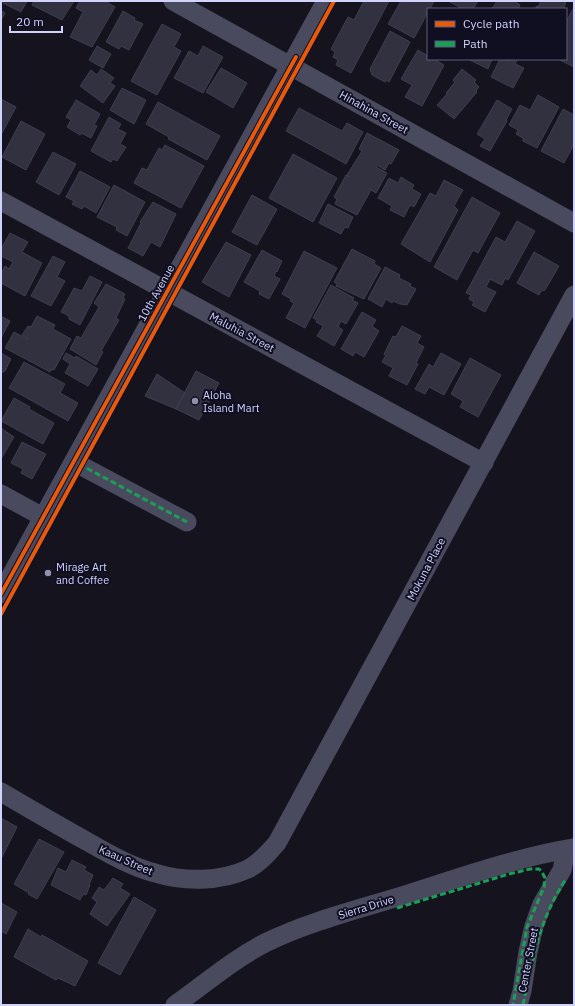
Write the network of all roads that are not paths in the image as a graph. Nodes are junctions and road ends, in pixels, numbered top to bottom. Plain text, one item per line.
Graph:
1 (173, 1) edge
2 (326, 1) edge
3 (291, 66) junction
4 (1, 201) edge
5 (574, 223) edge
6 (166, 291) junction
7 (574, 295) edge
8 (74, 462) junction
9 (484, 463) junction
10 (1, 494) edge
11 (44, 517) junction
12 (186, 522) dead end
13 (1, 594) edge
14 (1, 792) edge
15 (278, 843) joint
16 (568, 849) edge
17 (175, 1005) edge
18 (518, 1005) edge

1 - 3 street, Hinahina Street
2 - 3 street, 10th Avenue
3 - 5 street, Hinahina Street
3 - 6 street, 10th Avenue
4 - 6 street, Maluhia Street
6 - 8 street, 10th Avenue
6 - 9 street, Maluhia Street
7 - 9 street, Mokuna Place
8 - 11 street, 10th Avenue
8 - 12 street
9 - 15 street, Mokuna Place
10 - 11 street
11 - 13 street, 10th Avenue
14 - 15 street, Kaau Street
16 - 17 street, Sierra Drive
16 - 18 street, Center Street

